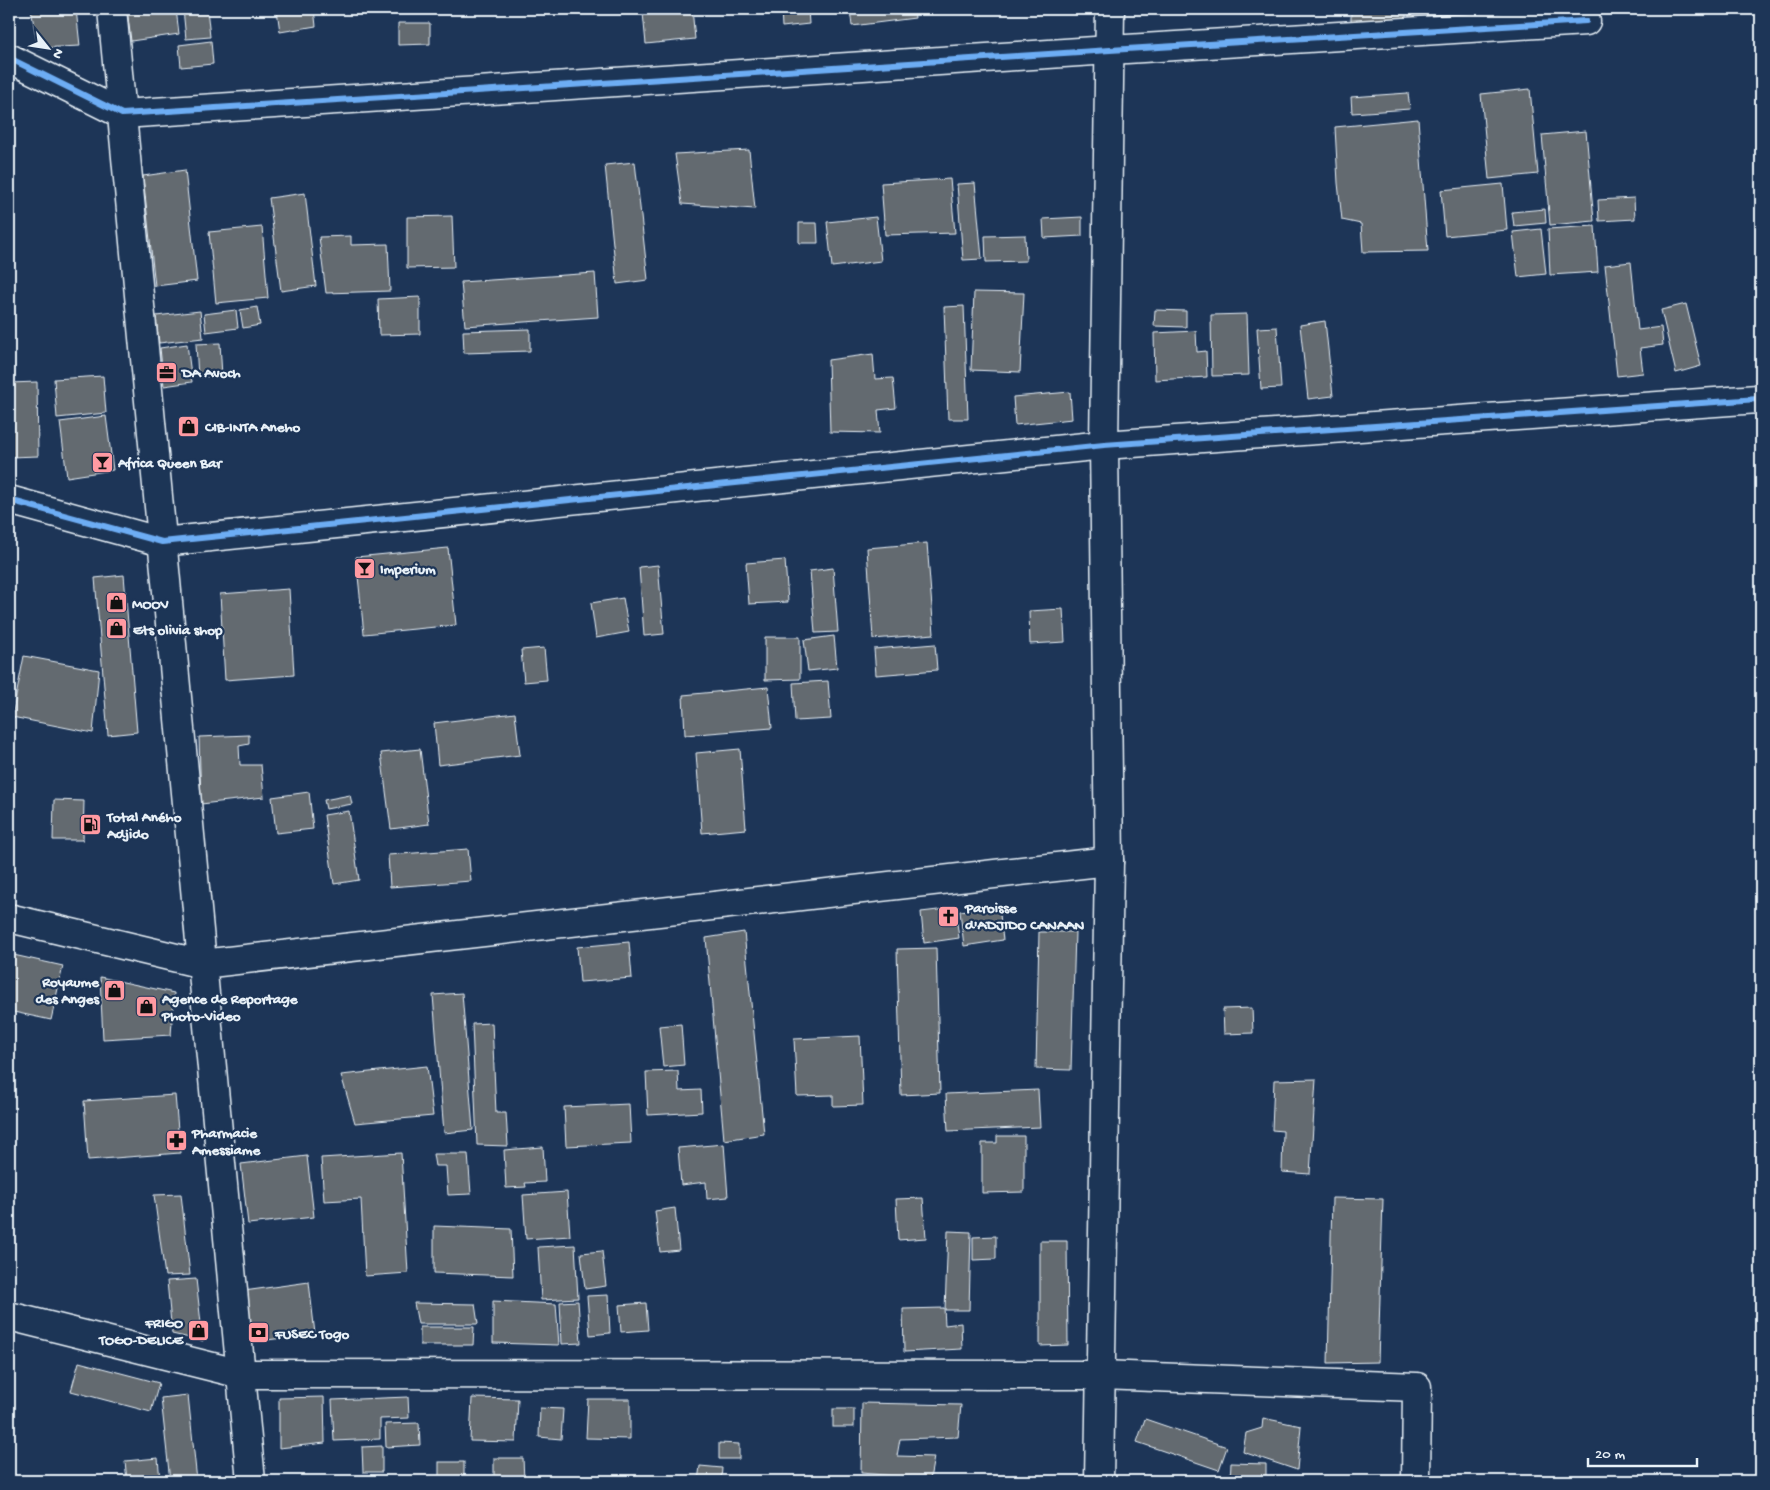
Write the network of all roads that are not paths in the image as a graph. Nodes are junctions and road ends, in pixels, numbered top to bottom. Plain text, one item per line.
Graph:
1 (112, 9) edge
2 (1110, 9) edge
3 (1586, 21) dead end
4 (1110, 50) junction
5 (9, 58) edge
6 (122, 114) junction
7 (1758, 399) dead end
8 (1104, 445) junction
9 (9, 500) edge
10 (162, 542) junction
11 (1109, 861) junction
12 (9, 918) edge
13 (202, 964) junction
14 (9, 1316) edge
15 (241, 1374) junction
16 (1101, 1375) junction
17 (251, 1481) edge
18 (1100, 1481) edge
19 (1416, 1481) edge

1 - 6 street
2 - 4 street
3 - 4 street
4 - 6 street
4 - 8 street
5 - 6 street
6 - 10 street
7 - 8 street
8 - 10 street
8 - 11 street
9 - 10 street
10 - 13 street
11 - 13 street
11 - 16 street
12 - 13 street
13 - 15 street
14 - 15 street
15 - 16 street
15 - 17 street
16 - 18 street
16 - 19 street

